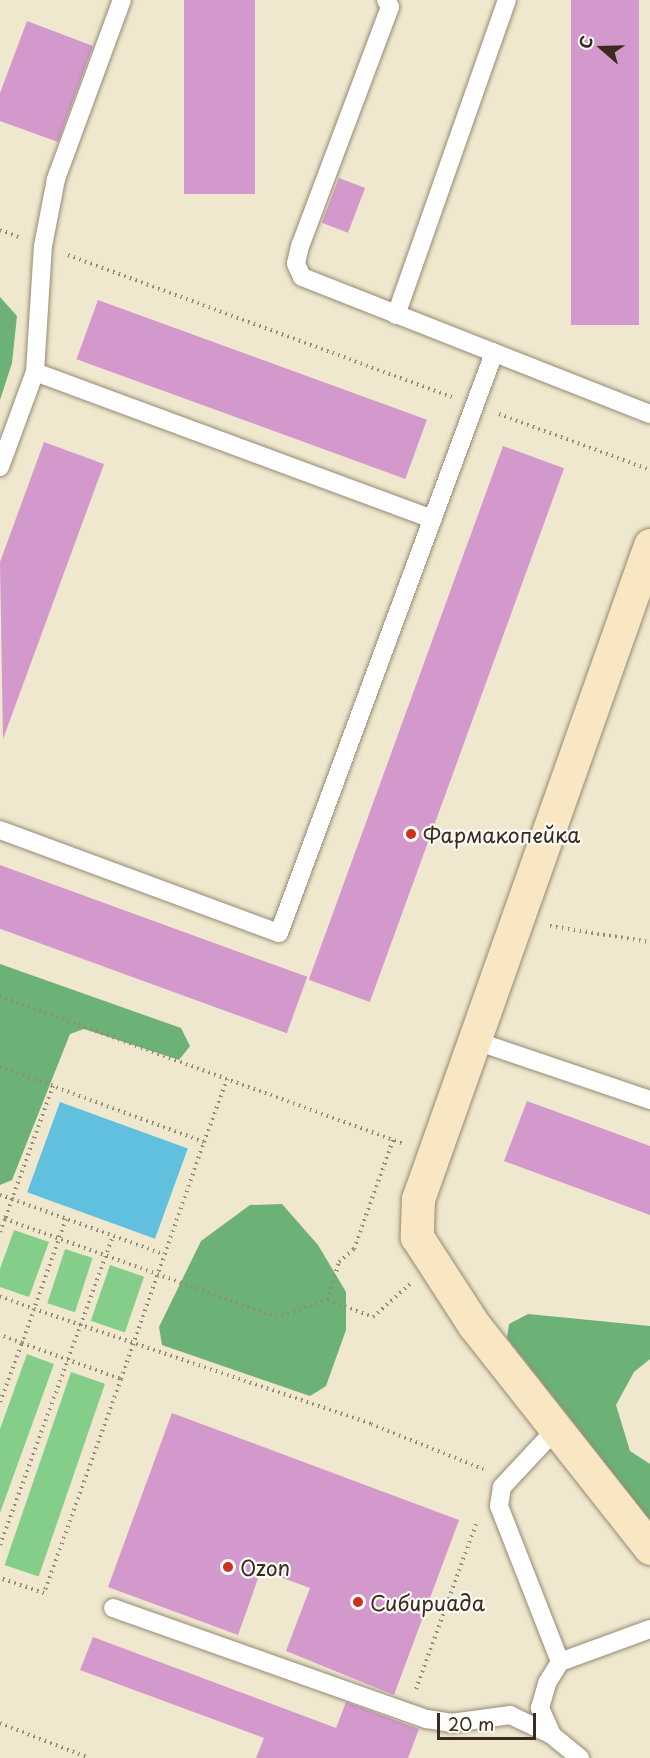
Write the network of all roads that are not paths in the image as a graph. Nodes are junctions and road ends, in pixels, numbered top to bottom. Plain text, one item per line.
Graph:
1 (122, 0) edge
2 (386, 0) edge
3 (507, 0) edge
4 (396, 315) junction
5 (494, 353) junction
6 (35, 372) junction
7 (650, 414) edge
8 (0, 467) edge
9 (433, 519) junction
10 (650, 545) edge
11 (642, 595) edge
12 (0, 830) edge
13 (473, 1040) junction
14 (650, 1100) edge
15 (557, 1428) junction
16 (650, 1548) edge
17 (113, 1608) dead end
18 (650, 1629) edge
19 (560, 1662) junction
20 (552, 1736) junction
21 (580, 1758) edge

1 - 6 lane
2 - 4 lane
3 - 4 lane
4 - 5 lane
5 - 7 lane
5 - 9 lane
6 - 8 lane
6 - 9 lane
9 - 12 lane
10 - 11 street
11 - 13 street
13 - 14 lane
13 - 15 street
15 - 16 street
15 - 19 lane
17 - 20 lane
18 - 19 lane
19 - 20 lane
20 - 21 lane

